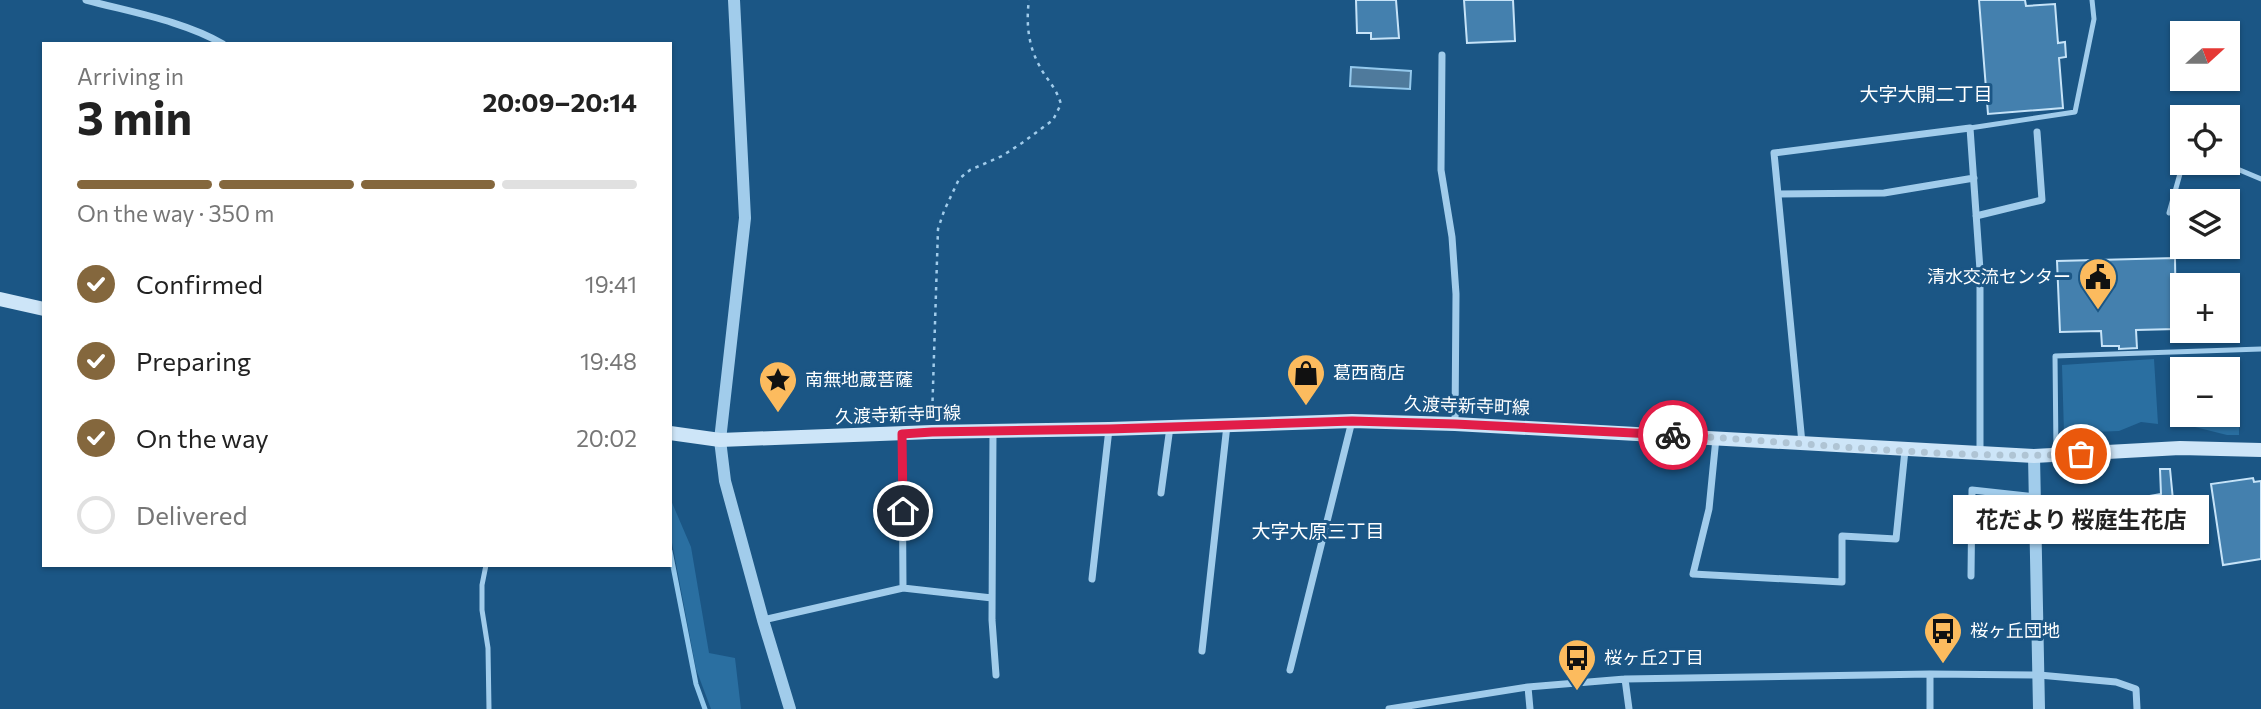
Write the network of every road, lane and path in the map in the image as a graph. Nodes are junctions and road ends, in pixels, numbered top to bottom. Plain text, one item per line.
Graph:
1 (86, 0) edge
2 (734, 0) edge
3 (1029, 0) edge
4 (2092, 0) edge
5 (220, 42) edge
6 (1442, 55) dead end
7 (1970, 128) junction
8 (2037, 132) dead end
9 (2240, 171) edge
10 (2180, 175) edge
11 (1974, 178) junction
12 (2261, 180) edge
13 (1778, 194) junction
14 (2169, 213) dead end
15 (1976, 216) junction
16 (0, 299) edge
17 (42, 309) edge
18 (2261, 349) edge
19 (1352, 421) junction
20 (1227, 424) junction
21 (1455, 424) junction
22 (1170, 427) junction
23 (1109, 429) junction
24 (993, 431) junction
25 (932, 432) junction
26 (672, 433) edge
27 (902, 434) junction
28 (1716, 437) junction
29 (720, 440) junction
30 (1802, 443) junction
31 (1905, 450) junction
32 (2261, 450) edge
33 (1980, 454) junction
34 (2056, 455) junction
35 (2034, 456) junction
36 (1161, 493) dead end
37 (2035, 497) junction
38 (486, 567) edge
39 (1971, 576) dead end
40 (1092, 579) dead end
41 (903, 588) junction
42 (992, 598) junction
43 (763, 620) junction
44 (1202, 651) dead end
45 (1290, 670) dead end
46 (1930, 674) junction
47 (996, 675) dead end
48 (2039, 675) junction
49 (1625, 679) junction
50 (1528, 687) junction
51 (489, 709) edge
52 (790, 709) edge
53 (1389, 709) edge
54 (1530, 709) edge
55 (1629, 709) edge
56 (1930, 709) edge
57 (2039, 709) edge
58 (2137, 709) edge

1 - 5 street
2 - 29 street
3 - 25 path
4 - 7 lane
6 - 21 street
7 - 11 street
7 - 13 street
8 - 15 street
9 - 12 lane
10 - 14 lane
11 - 13 street
11 - 15 street
13 - 30 street
15 - 33 street
16 - 17 main road
18 - 34 lane
19 - 20 main road, 久渡寺新寺町線
19 - 21 main road, 久渡寺新寺町線
19 - 45 street
20 - 22 main road, 久渡寺新寺町線
20 - 44 street
21 - 28 main road, 久渡寺新寺町線
22 - 23 main road, 久渡寺新寺町線
22 - 36 street
23 - 24 main road, 久渡寺新寺町線
23 - 40 street
24 - 25 main road, 久渡寺新寺町線
24 - 42 street
25 - 27 main road, 久渡寺新寺町線
26 - 29 main road, 久渡寺新寺町線
27 - 29 main road, 久渡寺新寺町線
27 - 41 street
28 - 30 main road, 久渡寺新寺町線
28 - 31 street
29 - 43 street
30 - 31 main road, 久渡寺新寺町線
31 - 33 main road, 久渡寺新寺町線
32 - 34 main road, 久渡寺新寺町線
33 - 35 main road, 久渡寺新寺町線
34 - 35 main road, 久渡寺新寺町線
35 - 37 street
37 - 39 street
37 - 48 street
38 - 51 lane
41 - 42 street
41 - 43 street
42 - 47 street
43 - 52 street
46 - 48 street
46 - 49 street
46 - 56 street
48 - 57 street
48 - 58 street
49 - 50 street
49 - 55 street
50 - 53 street
50 - 54 street

